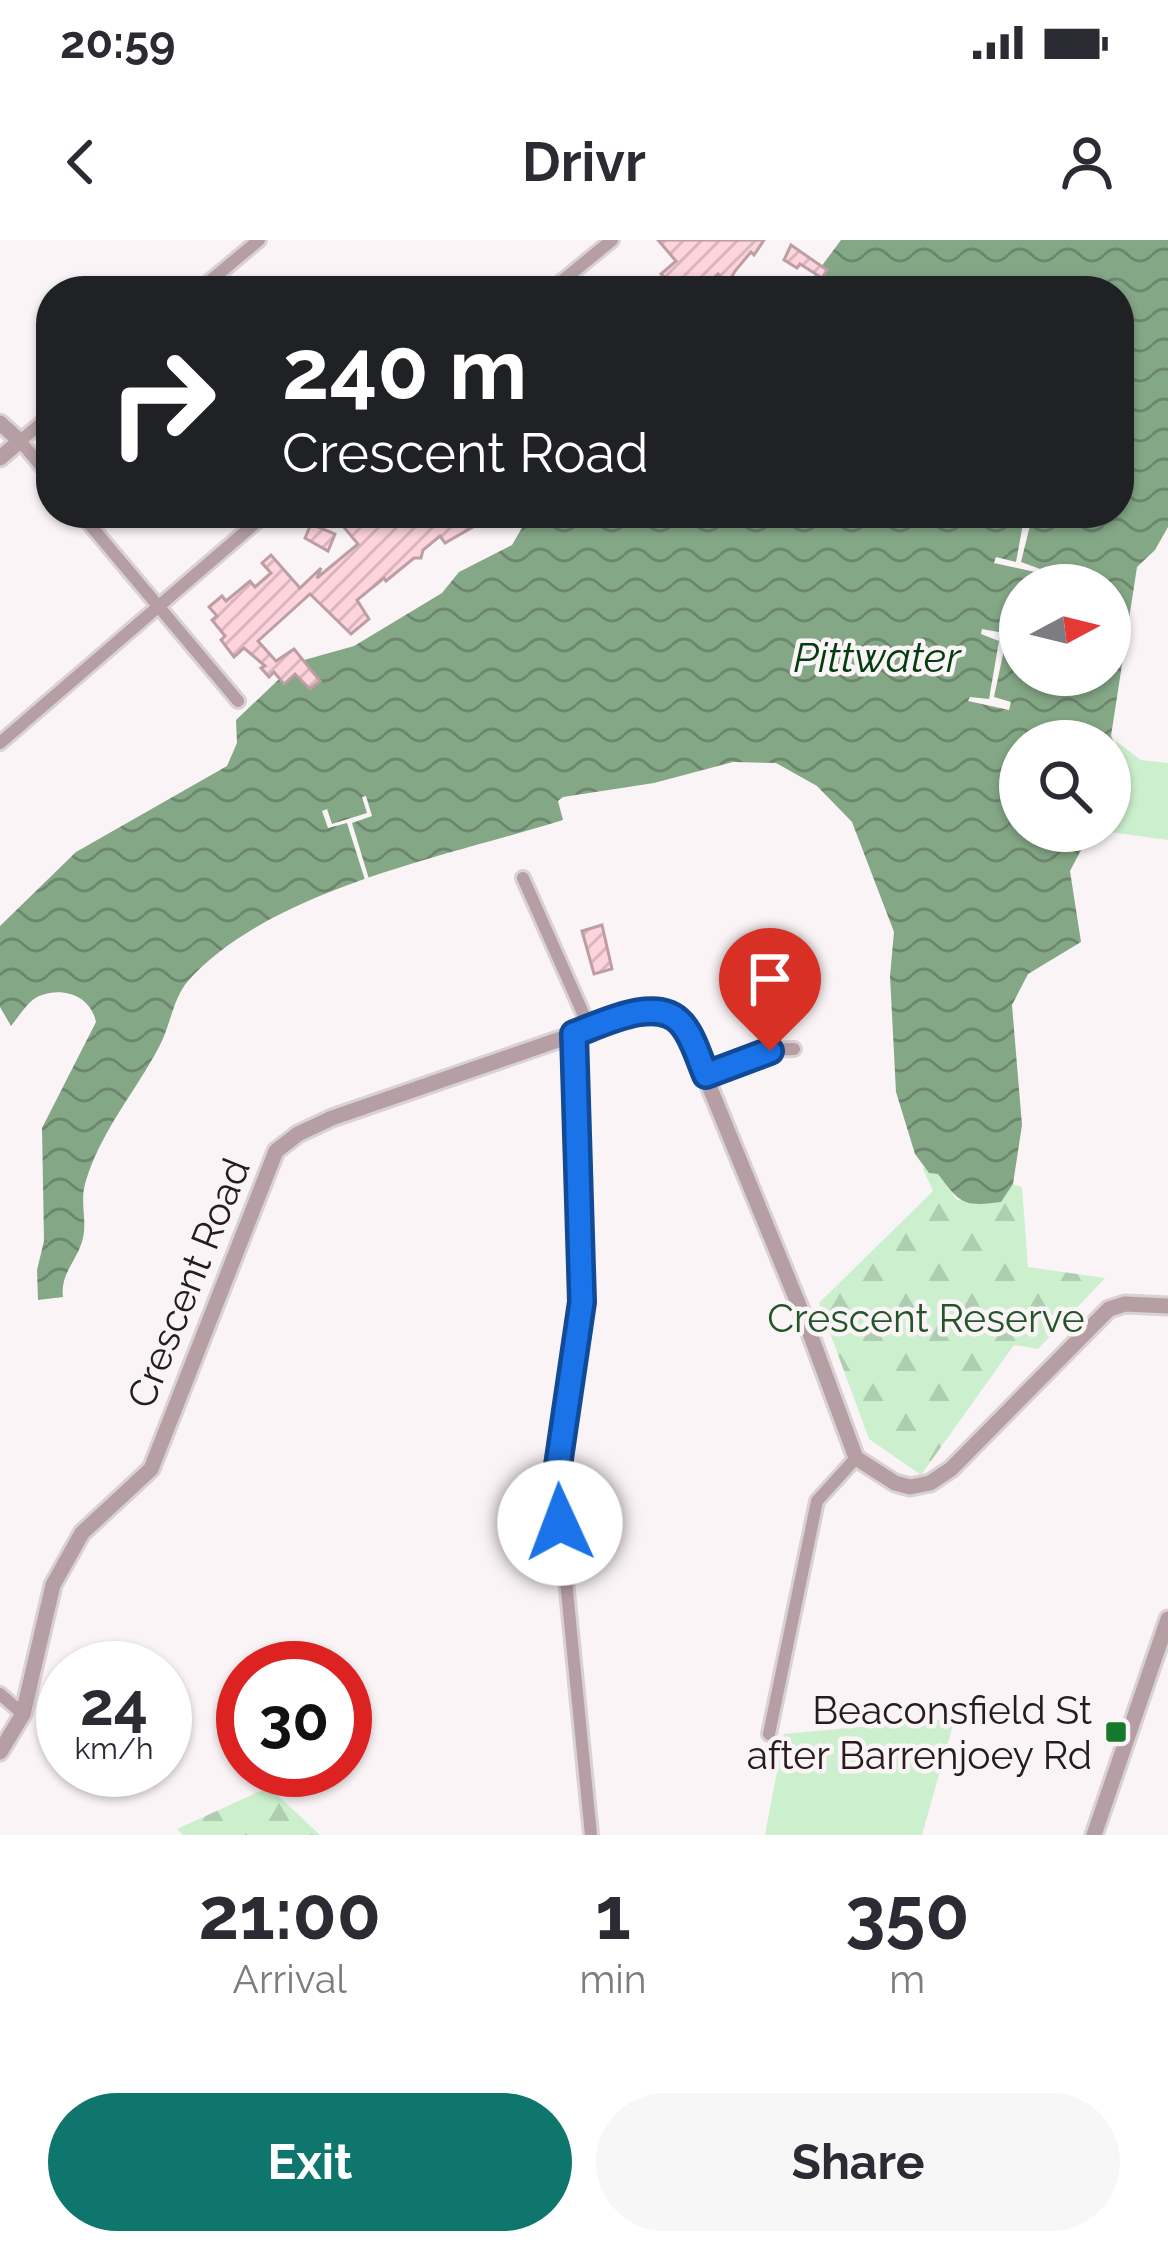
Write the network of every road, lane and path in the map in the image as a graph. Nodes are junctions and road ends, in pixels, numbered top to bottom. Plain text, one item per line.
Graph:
1 (259, 240) edge
2 (611, 240) edge
3 (216, 276) edge
4 (568, 276) edge
5 (0, 423) edge
6 (36, 428) edge
7 (20, 441) junction
8 (0, 458) edge
9 (36, 460) edge
10 (92, 528) edge
11 (249, 528) edge
12 (157, 607) junction
13 (238, 701) dead end
14 (0, 743) edge
15 (523, 878) dead end
16 (582, 1032) junction
17 (794, 1049) dead end
18 (706, 1075) junction
19 (44, 1241) dead end
20 (52, 1241) dead end
21 (1168, 1306) edge
22 (856, 1458) junction
23 (1168, 1619) edge
24 (0, 1694) edge
25 (23, 1714) junction
26 (770, 1734) dead end
27 (0, 1752) edge
28 (592, 1835) edge
29 (1094, 1835) edge

1 - 3 street
2 - 4 street
5 - 7 street
6 - 7 street
7 - 8 street
7 - 9 street
10 - 12 street
11 - 12 street
12 - 13 street
12 - 14 street
15 - 16 street
16 - 18 street, Crescent Road
16 - 25 street, Crescent Road
16 - 28 street
17 - 18 street
18 - 22 street, Crescent Road
19 - 20 path
21 - 22 street
22 - 26 street
23 - 29 street
24 - 25 street
25 - 27 street, Crescent Road

